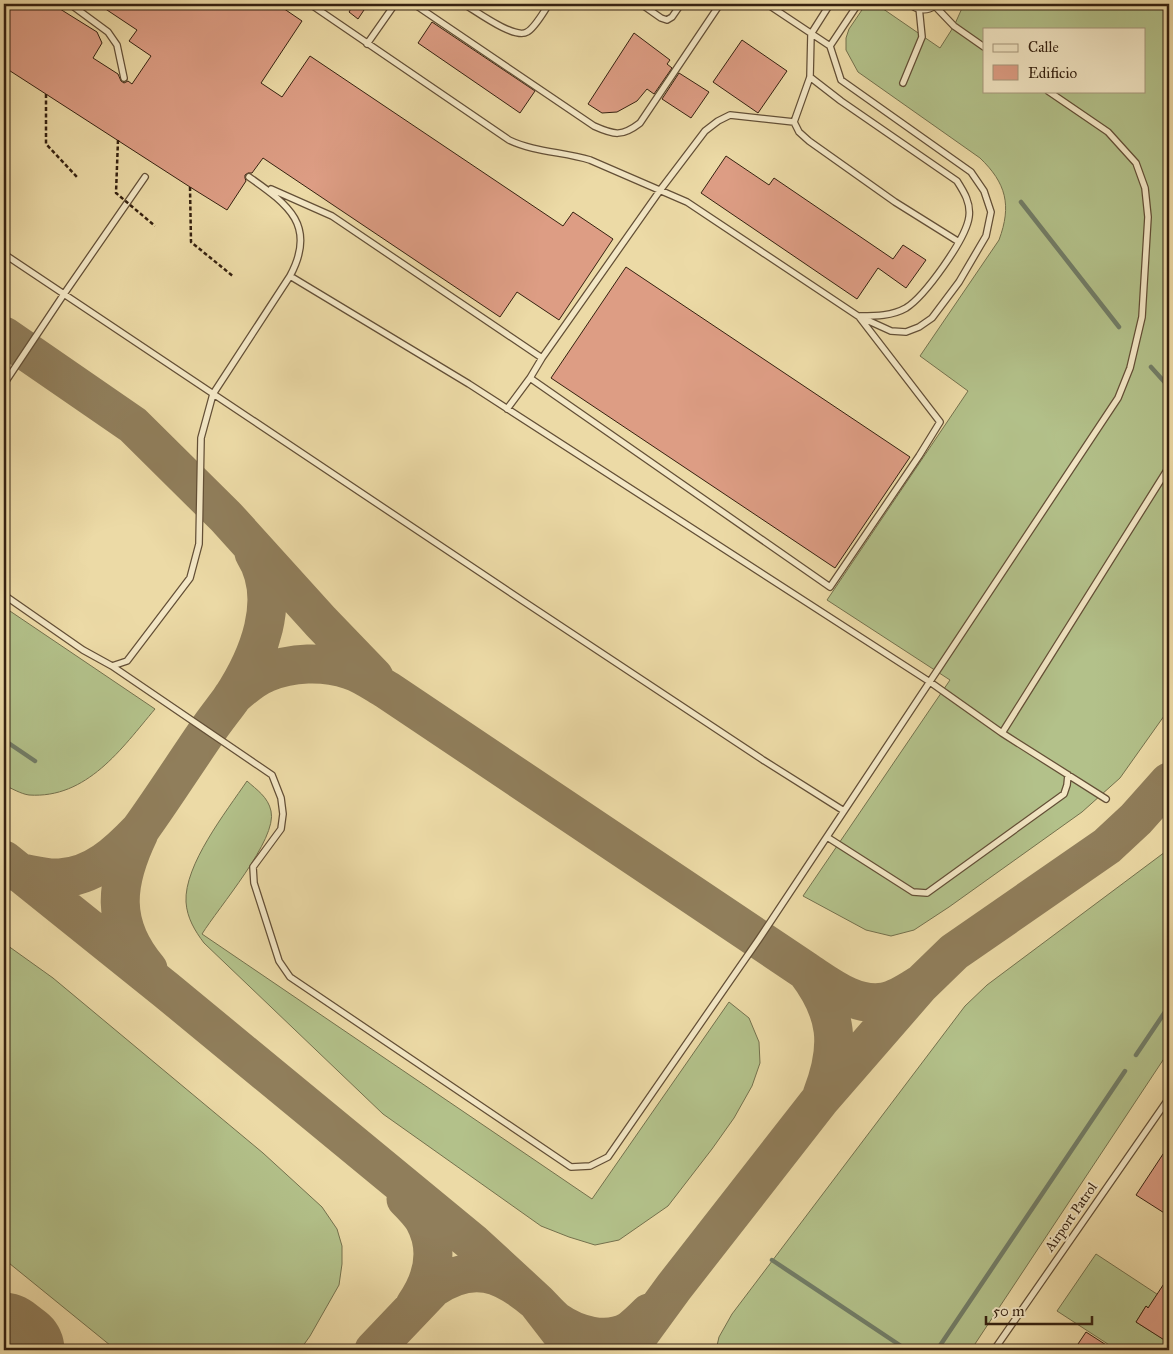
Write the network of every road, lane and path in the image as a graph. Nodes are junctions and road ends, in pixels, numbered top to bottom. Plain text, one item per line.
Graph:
1 (70, 4) edge
2 (310, 4) edge
3 (395, 4) edge
4 (414, 4) edge
5 (465, 4) edge
6 (549, 4) edge
7 (641, 4) edge
8 (681, 4) edge
9 (720, 4) edge
10 (767, 4) edge
11 (830, 4) edge
12 (858, 4) edge
13 (933, 4) edge
14 (917, 5) edge
15 (811, 34) junction
16 (367, 44) junction
17 (830, 46) junction
18 (983, 46) edge
19 (810, 76) junction
20 (124, 78) dead end
21 (903, 83) dead end
22 (1049, 92) edge
23 (46, 94) dead end
24 (794, 122) junction
25 (118, 140) dead end
26 (77, 177) dead end
27 (145, 177) dead end
28 (190, 187) dead end
29 (661, 189) junction
30 (155, 226) dead end
31 (959, 242) junction
32 (4, 254) edge
33 (290, 276) junction
34 (234, 277) dead end
35 (64, 294) junction
36 (858, 316) junction
37 (542, 358) junction
38 (530, 378) junction
39 (4, 384) edge
40 (213, 394) junction
41 (507, 409) junction
42 (1169, 467) edge
43 (4, 595) edge
44 (112, 666) junction
45 (930, 682) junction
46 (1002, 733) junction
47 (1068, 775) junction
48 (1106, 799) dead end
49 (844, 811) junction
50 (826, 837) junction
51 (1169, 1098) edge
52 (994, 1350) edge

1 - 20 lane
2 - 16 lane
3 - 16 lane
4 - 9 lane
5 - 6 lane
7 - 8 lane
10 - 15 lane
11 - 15 lane
12 - 17 lane
13 - 14 street
13 - 18 lane
14 - 21 lane
15 - 17 lane
15 - 19 lane
16 - 29 lane
17 - 36 lane
19 - 24 lane
19 - 31 lane
22 - 45 lane
23 - 26 path
24 - 29 lane
24 - 31 lane
25 - 30 path, bridge
27 - 35 lane
28 - 34 path
29 - 36 lane
29 - 37 lane
31 - 36 lane
32 - 35 lane
33 - 37 lane
33 - 40 lane
33 - 41 lane
35 - 39 lane
35 - 40 lane
36 - 38 lane
37 - 38 lane
38 - 41 lane
40 - 44 lane
40 - 49 lane
41 - 45 lane
42 - 46 lane
43 - 44 lane
44 - 50 lane
45 - 46 lane
45 - 49 lane
46 - 47 lane
47 - 48 lane
47 - 50 lane
49 - 50 lane
51 - 52 lane, Airport Patrol

